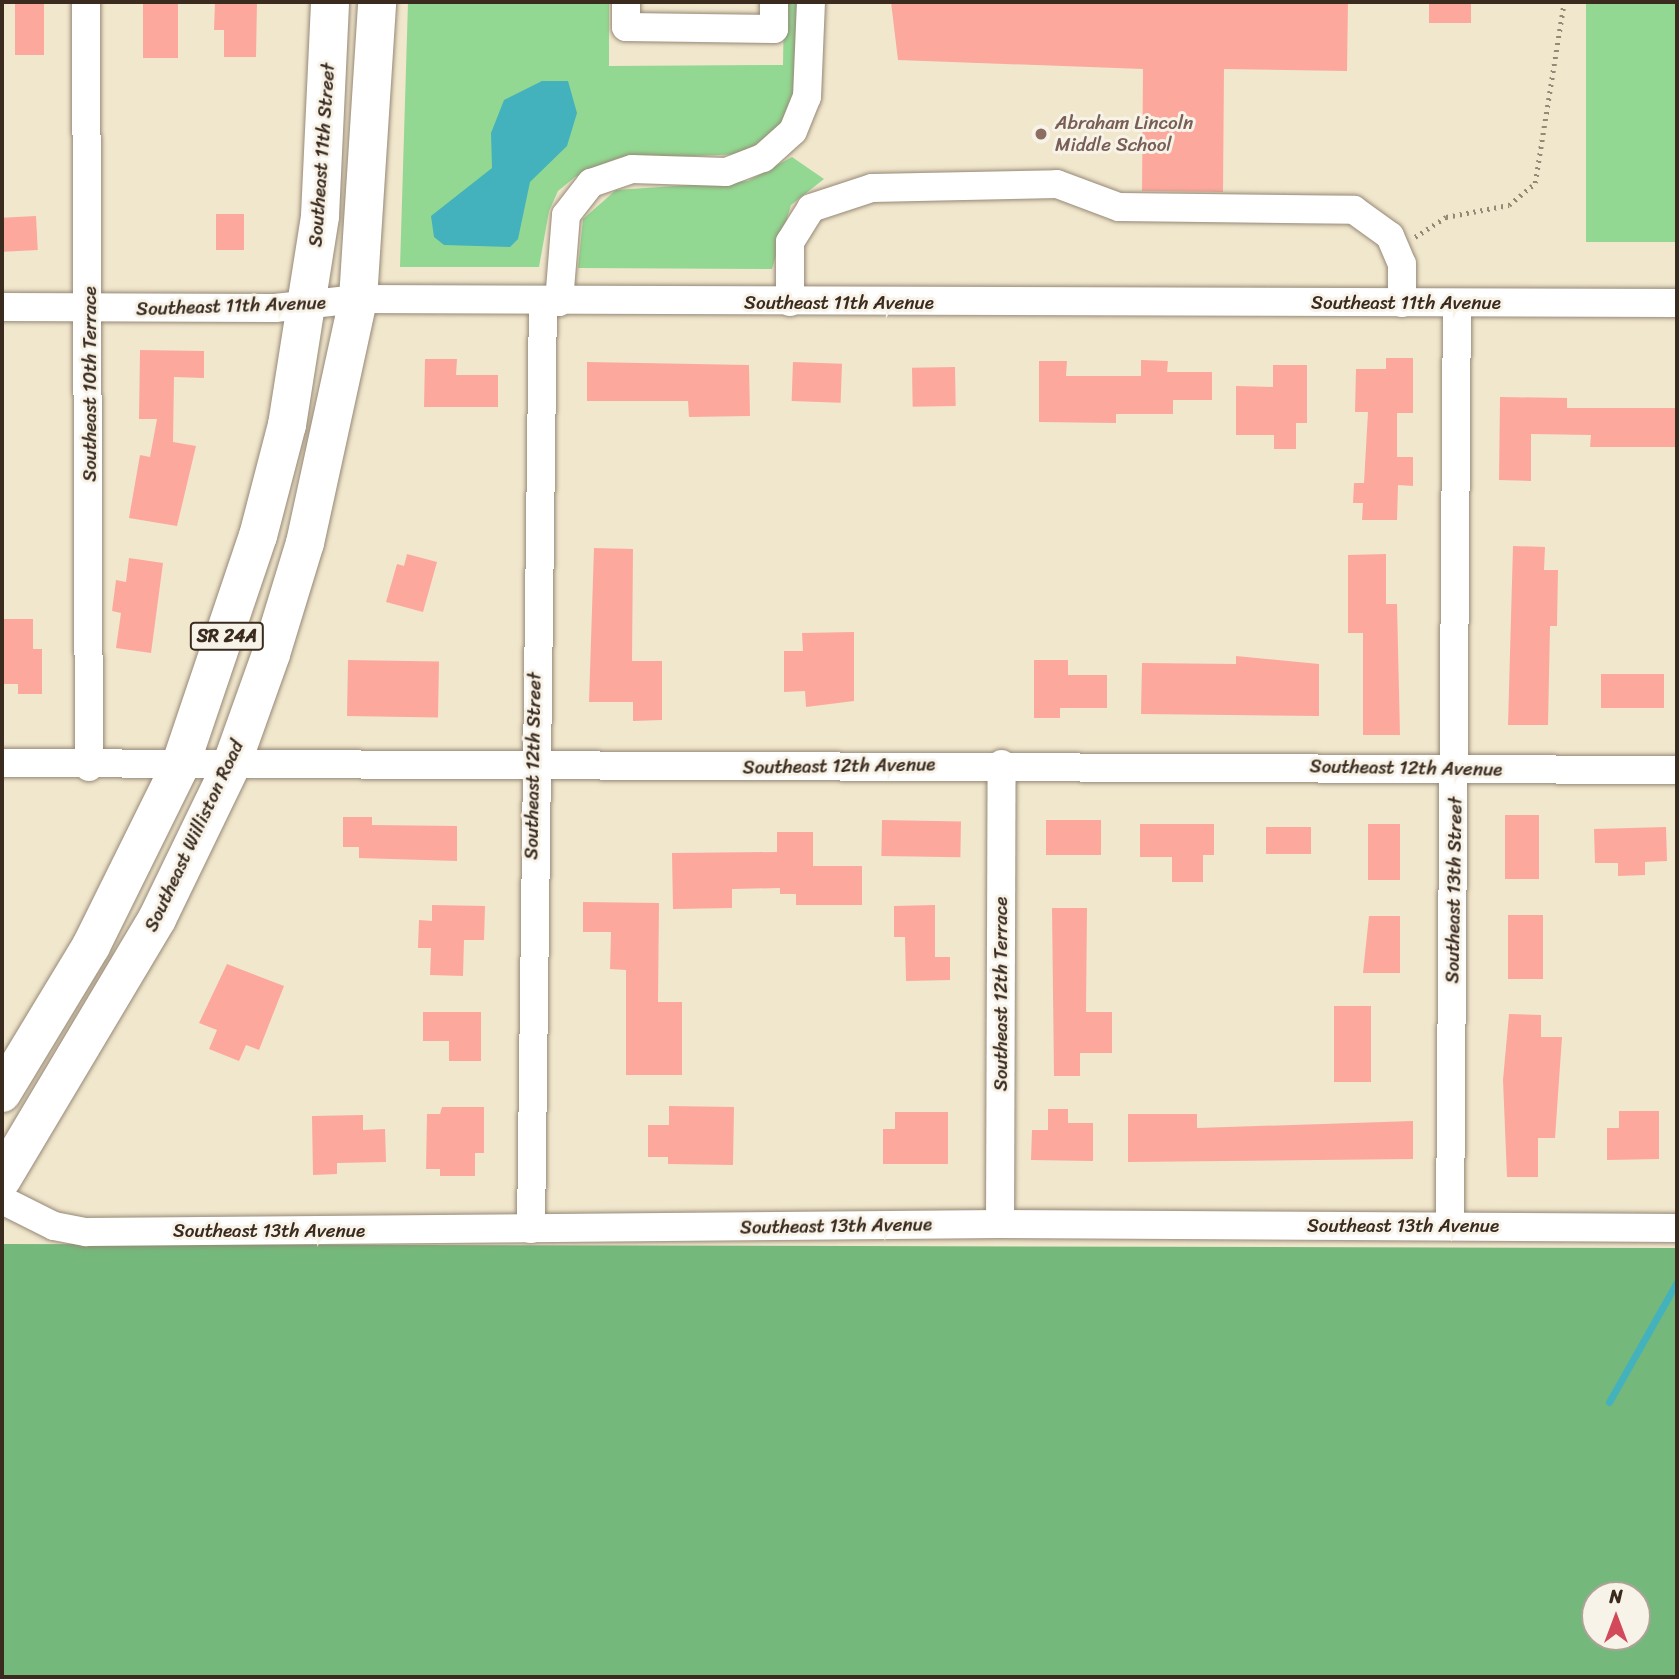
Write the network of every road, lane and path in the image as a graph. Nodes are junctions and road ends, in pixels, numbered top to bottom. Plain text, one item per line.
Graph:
1 (86, 2) edge
2 (330, 2) edge
3 (377, 2) edge
4 (626, 2) edge
5 (774, 2) edge
6 (811, 2) edge
7 (1564, 2) edge
8 (1397, 250) junction
9 (358, 299) junction
10 (551, 302) junction
11 (790, 302) junction
12 (1402, 303) junction
13 (1457, 303) junction
14 (1677, 303) edge
15 (2, 307) edge
16 (308, 307) junction
17 (90, 310) junction
18 (2, 763) edge
19 (1002, 764) junction
20 (180, 766) junction
21 (231, 766) junction
22 (89, 767) junction
23 (532, 769) junction
24 (1455, 769) junction
25 (1677, 771) edge
26 (2, 1093) edge
27 (2, 1179) edge
28 (2, 1200) edge
29 (1000, 1224) junction
30 (1450, 1226) junction
31 (1677, 1228) edge
32 (531, 1229) junction

1 - 17 street, Southeast 10th Terrace
2 - 16 highway, Southeast 11th Street / SR 24A
3 - 9 highway, SR 24A
4 - 5 street
6 - 10 street, Southeast 12th Street
7 - 8 path
8 - 11 street
8 - 12 street
9 - 10 street, Southeast 11th Avenue
9 - 16 street, Southeast 11th Avenue
9 - 21 highway, Southeast Williston Road / SR 24A
10 - 11 street, Southeast 11th Avenue
10 - 23 street, Southeast 12th Street
11 - 12 street, Southeast 11th Avenue
12 - 13 street, Southeast 11th Avenue
13 - 14 street, Southeast 11th Avenue
13 - 24 street, Southeast 13th Street
15 - 17 street, Southeast 11th Avenue
16 - 17 street, Southeast 11th Avenue
16 - 20 highway, SR 24A
17 - 22 street, Southeast 10th Terrace
18 - 22 street, Southeast 12th Avenue
19 - 23 street, Southeast 12th Avenue
19 - 24 street, Southeast 12th Avenue
19 - 29 street, Southeast 12th Terrace
20 - 21 street, Southeast 12th Avenue
20 - 22 street, Southeast 12th Avenue
20 - 26 highway, SR 24A
21 - 23 street, Southeast 12th Avenue
21 - 27 highway, Southeast Williston Road / SR 24A
23 - 32 street, Southeast 12th Street
24 - 25 street, Southeast 12th Avenue
24 - 30 street, Southeast 13th Street
28 - 32 street, Southeast 13th Avenue
29 - 30 street, Southeast 13th Avenue
29 - 32 street, Southeast 13th Avenue
30 - 31 street, Southeast 13th Avenue

